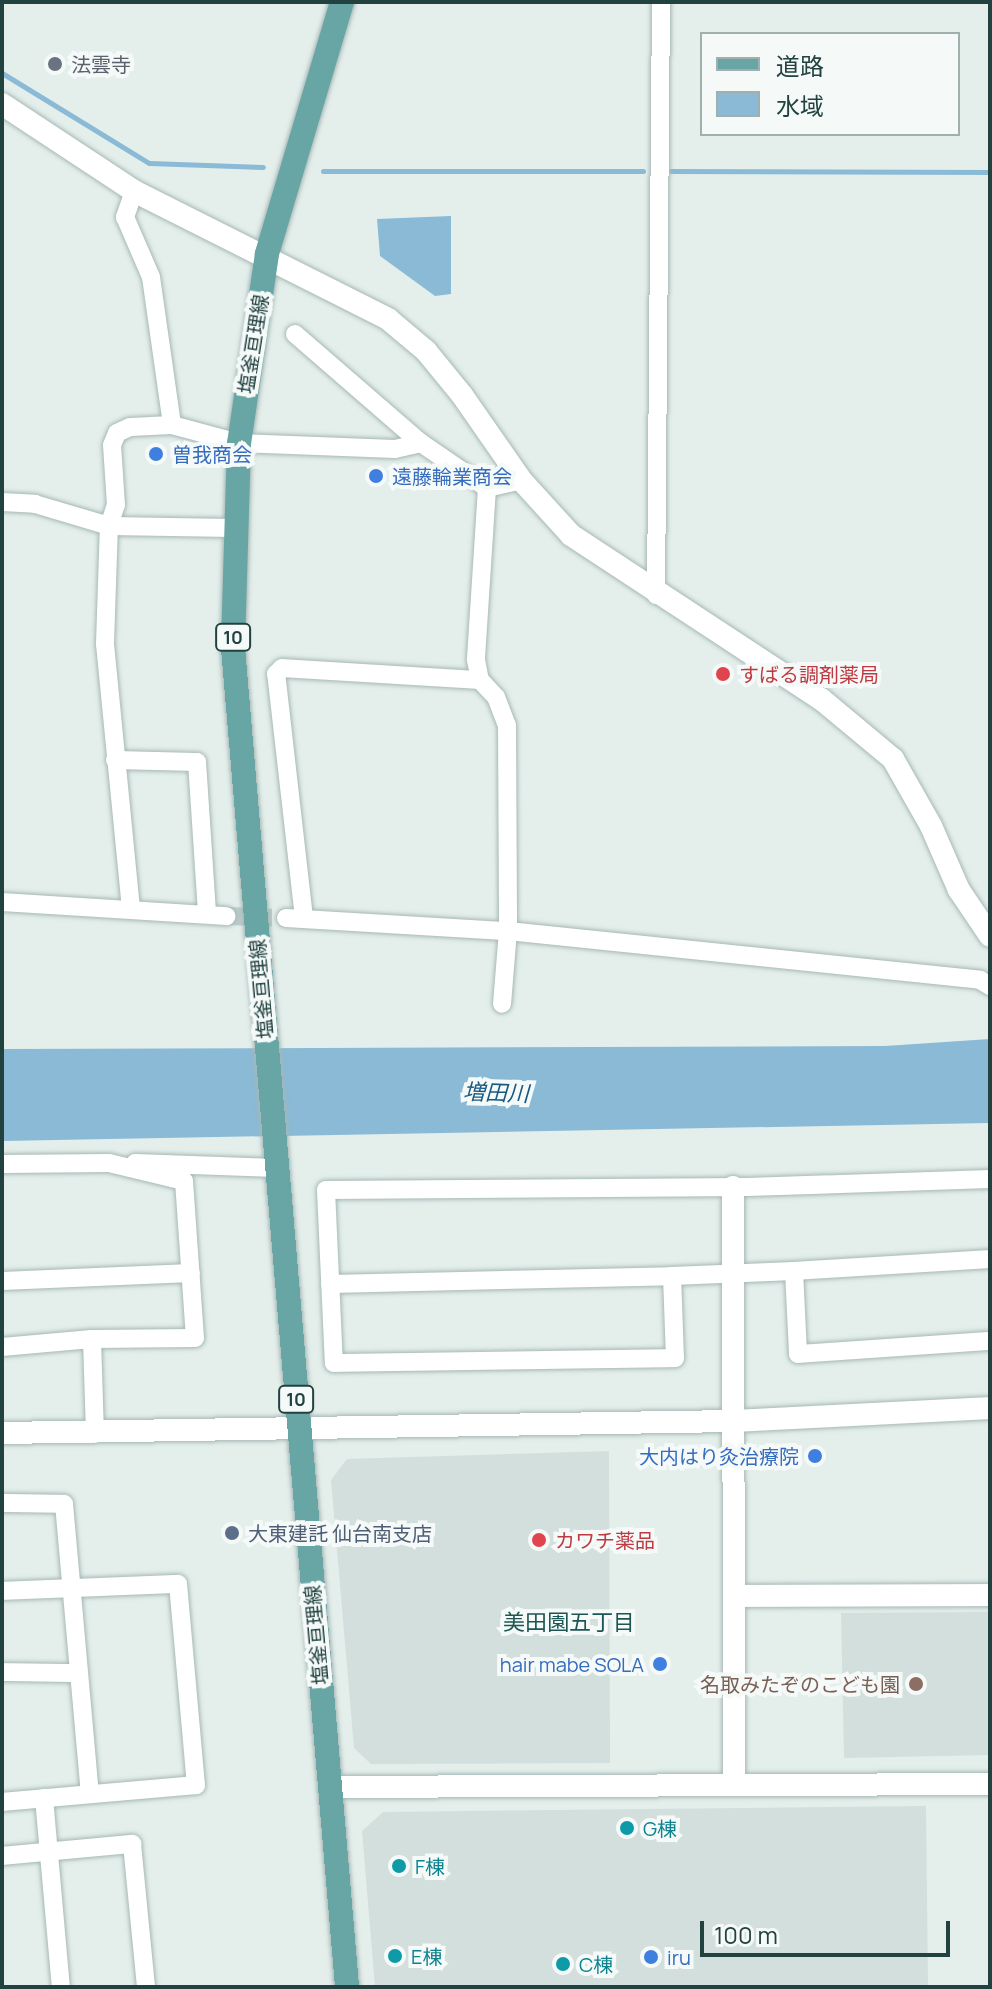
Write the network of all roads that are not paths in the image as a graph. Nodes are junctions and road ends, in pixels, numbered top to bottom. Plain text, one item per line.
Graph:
1 (342, 2) edge
2 (661, 2) edge
3 (2, 104) edge
4 (134, 191) junction
5 (267, 254) junction
6 (295, 334) dead end
7 (172, 425) junction
8 (239, 443) junction
9 (421, 443) junction
10 (521, 480) junction
11 (487, 488) junction
12 (2, 502) edge
13 (109, 526) junction
14 (233, 528) junction
15 (656, 595) junction
16 (480, 680) junction
17 (115, 760) junction
18 (2, 902) edge
19 (131, 909) junction
20 (207, 914) junction
21 (227, 916) tunnel mouth
22 (508, 931) junction
23 (990, 936) edge
24 (990, 986) edge
25 (502, 1004) dead end
26 (109, 1163) junction
27 (2, 1164) edge
28 (276, 1165) junction
29 (990, 1179) edge
30 (733, 1187) junction
31 (990, 1259) edge
32 (794, 1271) junction
33 (191, 1273) junction
34 (733, 1275) junction
35 (672, 1276) junction
36 (2, 1281) edge
37 (330, 1284) junction
38 (92, 1339) junction
39 (990, 1341) edge
40 (2, 1347) edge
41 (990, 1408) edge
42 (735, 1421) junction
43 (299, 1431) junction
44 (2, 1433) edge
45 (95, 1434) junction
46 (2, 1503) edge
47 (2, 1591) edge
48 (71, 1592) junction
49 (990, 1595) edge
50 (737, 1596) junction
51 (2, 1672) edge
52 (78, 1673) junction
53 (990, 1784) edge
54 (734, 1785) junction
55 (329, 1787) junction
56 (90, 1794) junction
57 (44, 1798) junction
58 (2, 1802) edge
59 (49, 1852) junction
60 (2, 1856) edge
61 (61, 1987) edge
62 (146, 1987) edge
63 (347, 1987) edge

1 - 5 main road, 塩釜亘理線 / 10
2 - 15 street
3 - 4 street
4 - 5 street
4 - 7 street
5 - 8 main road, 塩釜亘理線 / 10
5 - 10 street
6 - 9 street
7 - 8 street
7 - 13 street
8 - 9 street
8 - 14 main road, 塩釜亘理線 / 10
9 - 11 street
10 - 11 street
10 - 15 street
11 - 16 street
12 - 13 street
13 - 14 street
13 - 17 street
14 - 28 main road, 塩釜亘理線 / 10
15 - 23 street
16 - 22 street
16 - 22 street
17 - 19 street
17 - 20 street
18 - 19 street
19 - 20 street
20 - 21 street
22 - 24 street
22 - 25 street
26 - 27 street
26 - 28 street
26 - 33 street
28 - 43 main road, 塩釜亘理線 / 10
29 - 30 street
30 - 34 street
30 - 37 street
31 - 32 street
32 - 34 street
32 - 39 street
33 - 36 street
33 - 38 street
34 - 35 street
34 - 42 street
35 - 37 street
35 - 37 street
38 - 40 street
38 - 45 street
41 - 42 street
42 - 43 street
42 - 50 street
43 - 45 street
43 - 55 main road, 塩釜亘理線 / 10
44 - 45 street
46 - 48 street
47 - 48 street
48 - 52 street
48 - 56 street
49 - 50 street
50 - 54 street
51 - 52 street
52 - 56 street
53 - 54 street
54 - 55 street
55 - 63 main road, 塩釜亘理線 / 10
56 - 57 street
57 - 58 street
57 - 59 street
59 - 60 street
59 - 61 street
59 - 62 street

